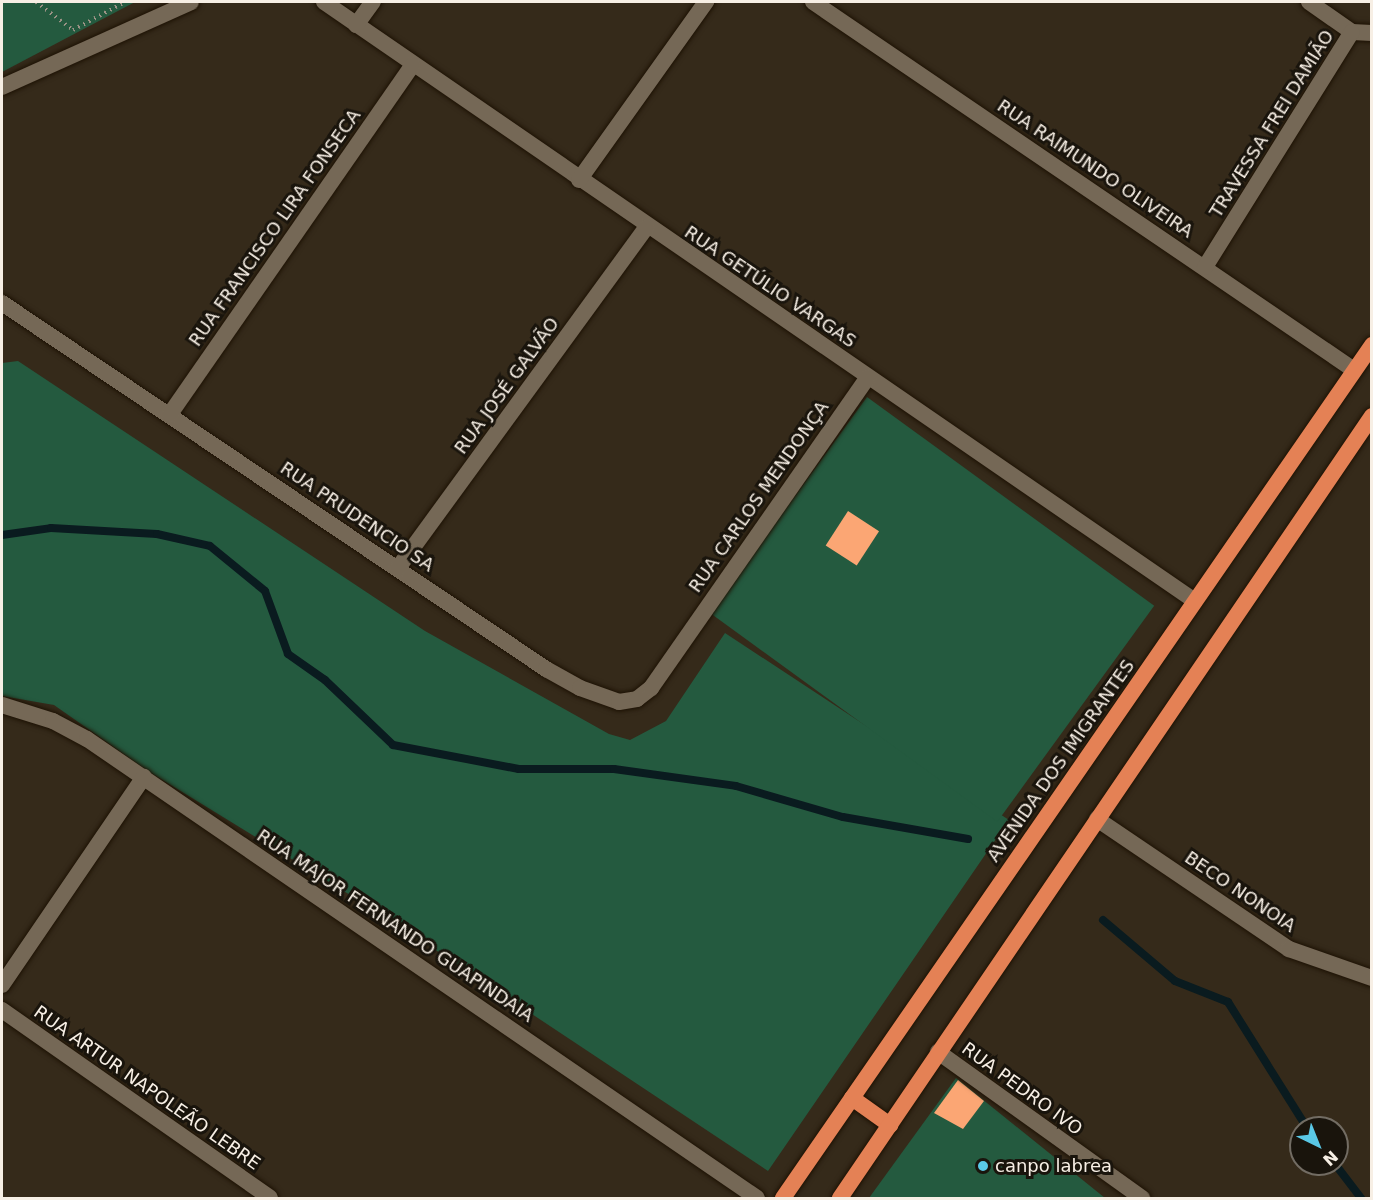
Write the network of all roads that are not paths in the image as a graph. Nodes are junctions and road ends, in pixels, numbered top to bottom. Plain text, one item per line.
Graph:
1 (191, 2) edge
2 (324, 2) edge
3 (373, 2) edge
4 (706, 2) edge
5 (813, 2) edge
6 (1310, 2) edge
7 (157, 10) edge
8 (356, 25) junction
9 (1352, 32) junction
10 (1371, 33) edge
11 (413, 66) junction
12 (2, 87) edge
13 (579, 180) junction
14 (647, 227) junction
15 (1205, 267) junction
16 (5, 309) edge
17 (1371, 345) edge
18 (1354, 370) junction
19 (868, 377) junction
20 (170, 414) junction
21 (1371, 416) edge
22 (398, 568) junction
23 (1195, 601) junction
24 (683, 640) joint
25 (2, 705) edge
26 (144, 777) junction
27 (1097, 819) junction
28 (1371, 978) edge
29 (2, 985) edge
30 (2, 1010) edge
31 (938, 1052) junction
32 (852, 1098) junction
33 (890, 1125) junction
34 (270, 1198) edge
35 (757, 1198) edge
36 (783, 1198) edge
37 (840, 1198) edge
38 (1142, 1198) edge

1 - 7 street
2 - 8 street, RUA GETÚLIO VARGAS
3 - 8 street
4 - 13 street
5 - 15 street, RUA RAIMUNDO OLIVEIRA
6 - 9 street
7 - 12 street
8 - 11 street, RUA GETÚLIO VARGAS
9 - 10 street
9 - 15 street, TRAVESSA FREI DAMIÃO
11 - 13 street, RUA GETÚLIO VARGAS
11 - 20 street, RUA FRANCISCO LIRA FONSECA
13 - 14 street, RUA GETÚLIO VARGAS
14 - 19 street, RUA GETÚLIO VARGAS
14 - 22 street, RUA JOSÉ GALVÃO
15 - 18 street, RUA RAIMUNDO OLIVEIRA
16 - 20 street, RUA PRUDENCIO SA
17 - 18 highway, AVENIDA DOS IMIGRANTES
18 - 23 highway, AVENIDA DOS IMIGRANTES
19 - 23 street, RUA GETÚLIO VARGAS
19 - 24 street, RUA CARLOS MENDONÇA
20 - 22 street, RUA PRUDENCIO SA
21 - 27 highway
22 - 24 street, RUA PRUDENCIO SA
23 - 32 highway, AVENIDA DOS IMIGRANTES
25 - 26 street, RUA MAJOR FERNANDO GUAPINDAIA
26 - 29 street
26 - 35 street, RUA MAJOR FERNANDO GUAPINDAIA
27 - 28 street, BECO NONOIA
27 - 31 highway
30 - 34 street, RUA ARTUR NAPOLEÃO LEBRE
31 - 33 highway
31 - 38 street, RUA PEDRO IVO
32 - 33 highway
32 - 36 highway, AVENIDA DOS IMIGRANTES
33 - 37 highway

